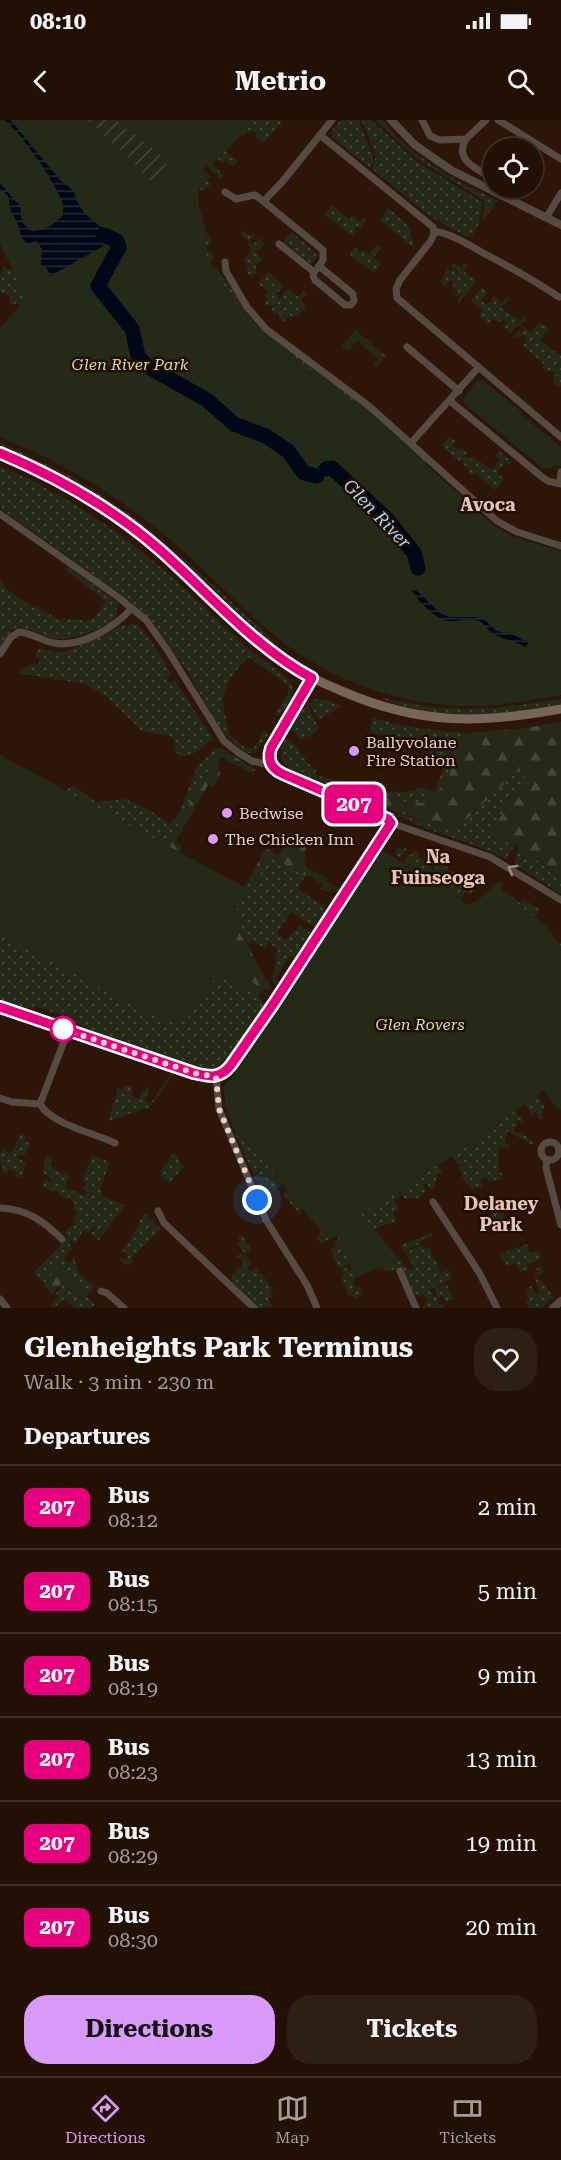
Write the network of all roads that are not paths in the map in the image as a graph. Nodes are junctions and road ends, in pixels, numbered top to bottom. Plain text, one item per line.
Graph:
1 (332, 120) edge
2 (392, 120) edge
3 (422, 120) edge
4 (486, 120) edge
5 (498, 120) edge
6 (320, 135) junction
7 (466, 140) junction
8 (561, 159) edge
9 (483, 173) edge
10 (225, 192) dead end
11 (561, 193) edge
12 (264, 201) junction
13 (546, 218) junction
14 (561, 225) edge
15 (434, 231) junction
16 (279, 244) dead end
17 (225, 262) dead end
18 (317, 269) junction
19 (559, 297) dead end
20 (407, 347) dead end
21 (478, 368) junction
22 (459, 391) junction
23 (450, 401) junction
24 (561, 437) edge
25 (411, 443) junction
26 (0, 453) edge
27 (561, 472) edge
28 (560, 483) edge
29 (0, 514) edge
30 (561, 546) edge
31 (132, 608) junction
32 (0, 654) edge
33 (312, 678) junction
34 (561, 708) edge
35 (271, 765) junction
36 (391, 823) junction
37 (561, 900) edge
38 (0, 1007) edge
39 (68, 1031) junction
40 (216, 1077) junction
41 (0, 1098) edge
42 (40, 1104) junction
43 (115, 1143) dead end
44 (547, 1160) dead end
45 (433, 1202) dead end
46 (0, 1208) edge
47 (158, 1211) dead end
48 (561, 1225) edge
49 (62, 1239) dead end
50 (400, 1271) dead end
51 (101, 1291) dead end
52 (0, 1299) edge
53 (561, 1301) edge
54 (7, 1308) edge
55 (124, 1308) edge
56 (254, 1308) edge
57 (317, 1308) edge
58 (416, 1308) edge
59 (497, 1308) edge
60 (553, 1308) edge

1 - 6 street
2 - 13 street
3 - 7 street
4 - 7 street
5 - 8 street
6 - 12 street
6 - 15 street
7 - 9 street
10 - 12 street
11 - 13 street
12 - 18 street
13 - 14 street
15 - 19 street
15 - 21 street
16 - 18 street
17 - 25 street
18 - 18 street
20 - 22 street
21 - 22 street
21 - 24 street
22 - 23 street
23 - 25 street
23 - 28 street
25 - 30 street
26 - 33 main road
27 - 28 street
29 - 31 street
31 - 32 street
31 - 35 street
33 - 34 main road
33 - 35 street
35 - 36 street
37 -> 36 street
36 - 40 street
38 - 39 street
39 - 40 street
39 - 42 street
40 - 57 street
41 - 42 street
42 - 43 street
44 - 48 street
45 - 59 street
46 - 49 street
47 - 56 street
50 - 58 street
51 - 55 street
52 - 54 street
53 - 60 street

